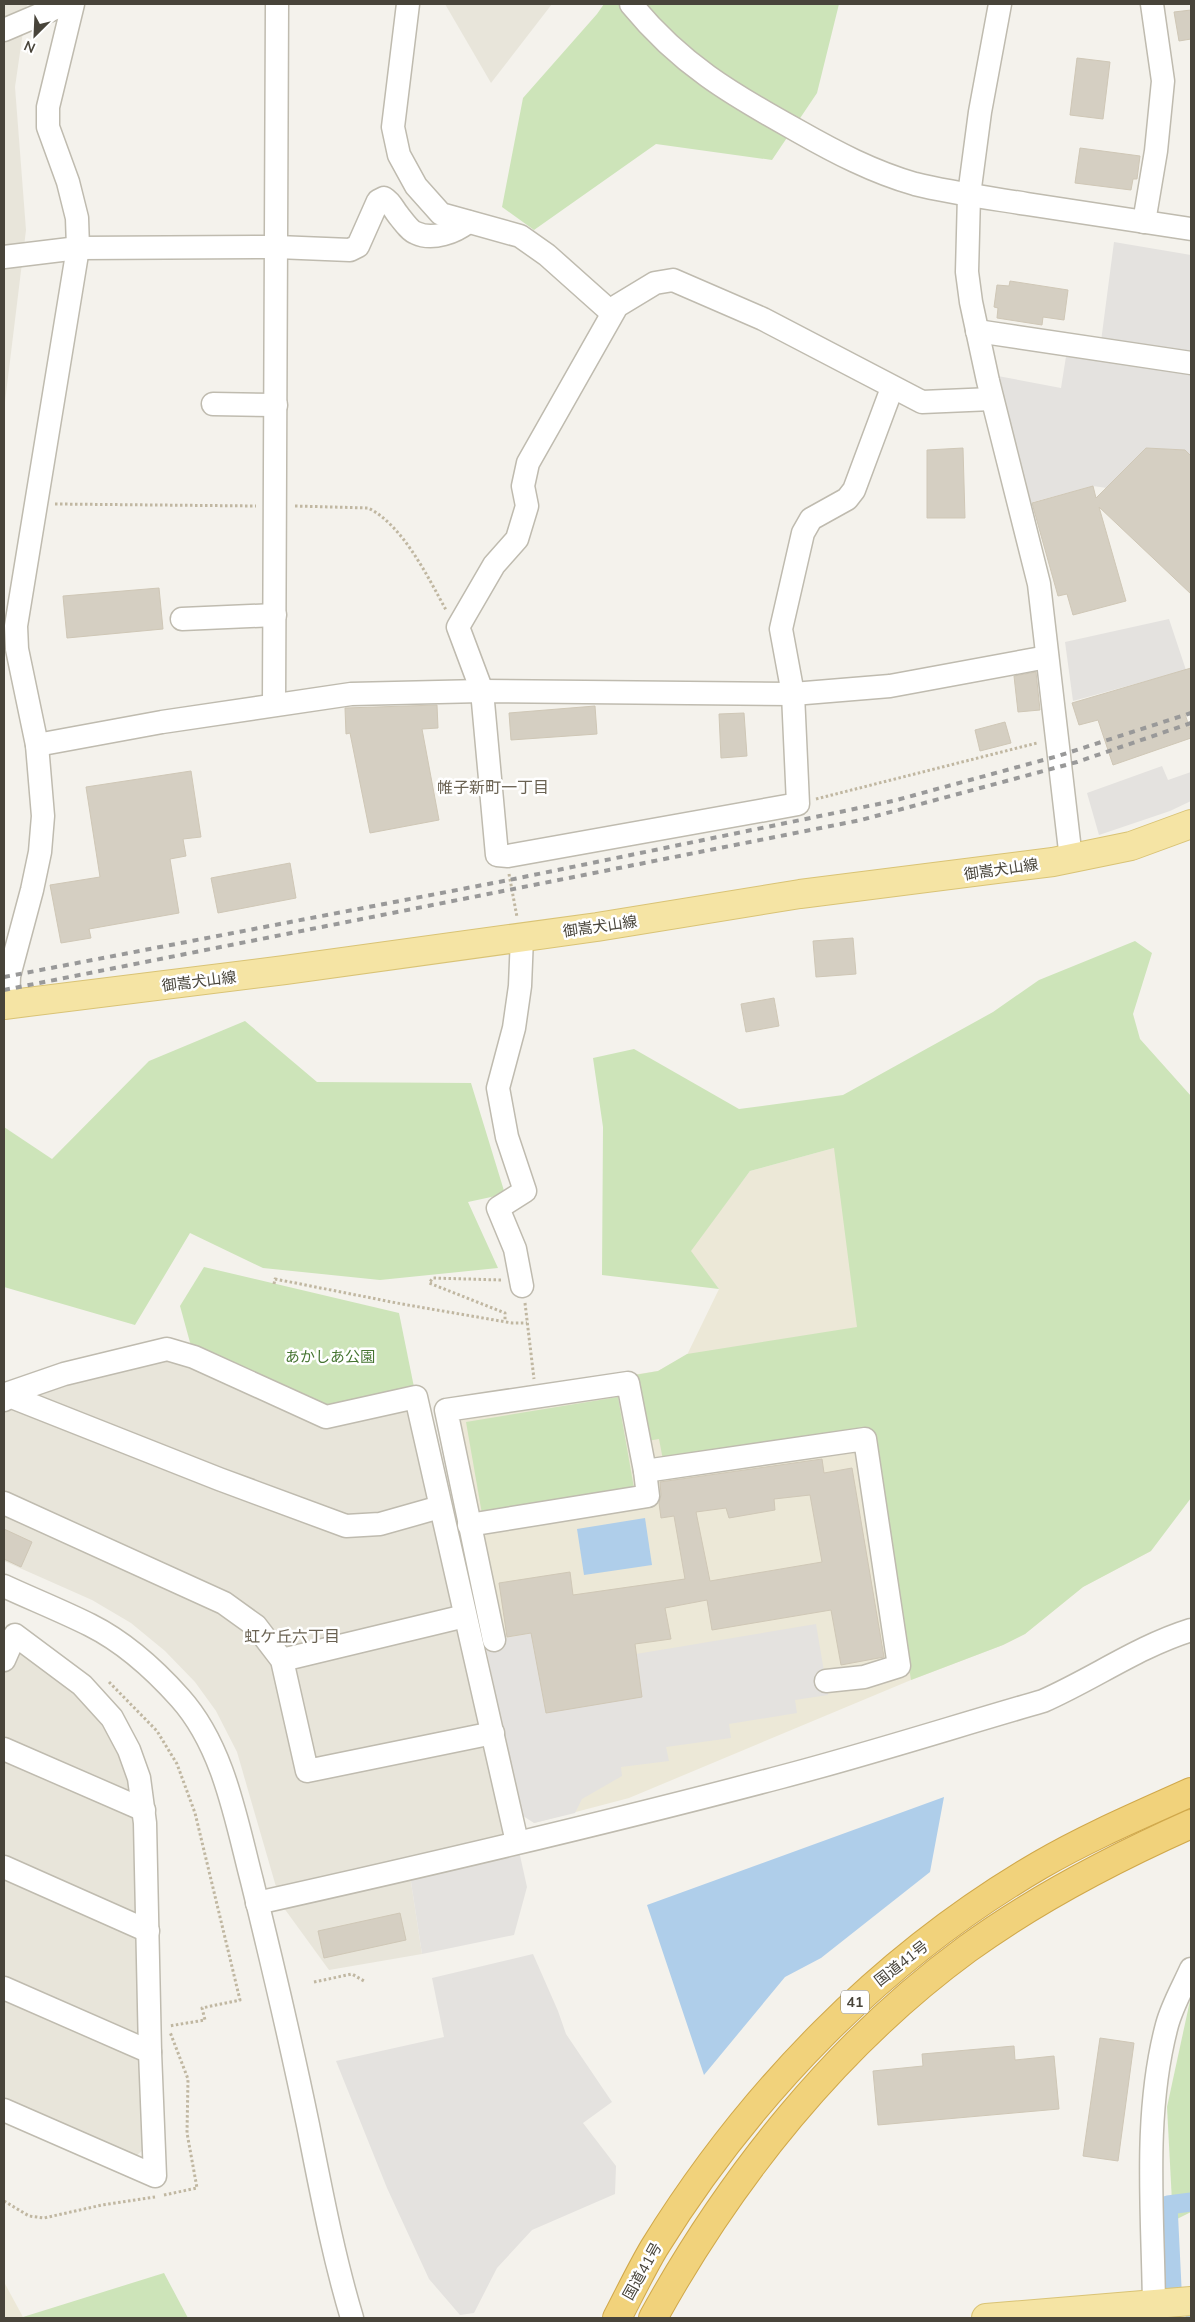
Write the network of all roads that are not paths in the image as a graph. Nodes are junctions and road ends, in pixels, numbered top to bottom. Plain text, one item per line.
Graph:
1 (65, 4) edge
2 (72, 4) edge
3 (276, 4) edge
4 (408, 4) edge
5 (631, 4) edge
6 (1000, 4) edge
7 (1152, 4) edge
8 (4, 30) edge
9 (970, 194) junction
10 (468, 222) junction
11 (1144, 222) junction
12 (1191, 229) edge
13 (276, 247) junction
14 (78, 248) junction
15 (4, 257) edge
16 (612, 313) junction
17 (977, 331) junction
18 (1191, 364) edge
19 (892, 388) junction
20 (992, 399) junction
21 (213, 404) dead end
22 (276, 405) junction
23 (275, 615) junction
24 (182, 619) dead end
25 (10, 626) edge
26 (1048, 657) junction
27 (482, 691) junction
28 (793, 694) junction
29 (274, 704) junction
30 (37, 745) junction
31 (1191, 824) edge
32 (1071, 859) junction
33 (522, 937) junction
34 (6, 1004) edge
35 (522, 1284) road end
36 (5, 1396) edge
37 (645, 1470) junction
38 (4, 1503) edge
39 (440, 1507) junction
40 (469, 1525) junction
41 (4, 1586) edge
42 (465, 1616) junction
43 (1191, 1630) edge
44 (494, 1640) dead end
45 (4, 1660) edge
46 (282, 1660) junction
47 (826, 1681) dead end
48 (493, 1733) junction
49 (4, 1749) edge
50 (1191, 1792) edge
51 (144, 1810) junction
52 (1191, 1824) edge
53 (517, 1842) junction
54 (4, 1867) edge
55 (257, 1903) junction
56 (148, 1931) junction
57 (1191, 1969) edge
58 (4, 1988) edge
59 (150, 2052) junction
60 (4, 2110) edge
61 (1191, 2301) edge
62 (1154, 2306) junction
63 (352, 2318) edge
64 (617, 2318) edge
65 (653, 2318) edge
66 (986, 2318) edge

1 - 8 street
2 - 14 street
3 - 13 street
4 - 10 street
5 - 9 street
6 - 9 street
7 - 11 street
9 - 11 street
9 - 17 street
10 - 13 street
10 - 16 street
11 - 12 street
13 - 14 street
13 - 22 street
14 - 15 street
14 - 25 street
16 - 19 street
16 - 27 street
17 - 18 street
17 - 20 street
19 - 20 street
19 - 28 street
20 - 26 street
21 - 22 street
22 - 23 street
23 - 24 street
23 - 29 street
25 - 30 street
26 - 28 street
26 - 32 street
27 - 28 street
27 - 28 street
27 - 29 street
29 - 30 street
30 - 34 street
31 - 32 main road, 御嵩犬山線
32 - 33 main road, 御嵩犬山線
33 - 34 main road, 御嵩犬山線
33 - 35 street
36 - 39 street
36 - 39 street
37 - 40 street
37 - 40 street
37 - 47 street
38 - 46 street
39 - 42 street
40 - 44 street
41 - 55 street
42 - 46 street
42 - 48 street
43 - 53 street
45 - 51 street
46 - 48 street
48 - 53 street
49 - 51 street
50 - 64 highway, 国道41号 / 41
51 - 56 street
52 - 65 highway, 国道41号 / 41
53 - 55 street
54 - 56 street
55 - 63 street
56 - 59 street
57 - 62 street
58 - 59 street
59 - 60 street
61 - 62 main road
62 - 66 main road

